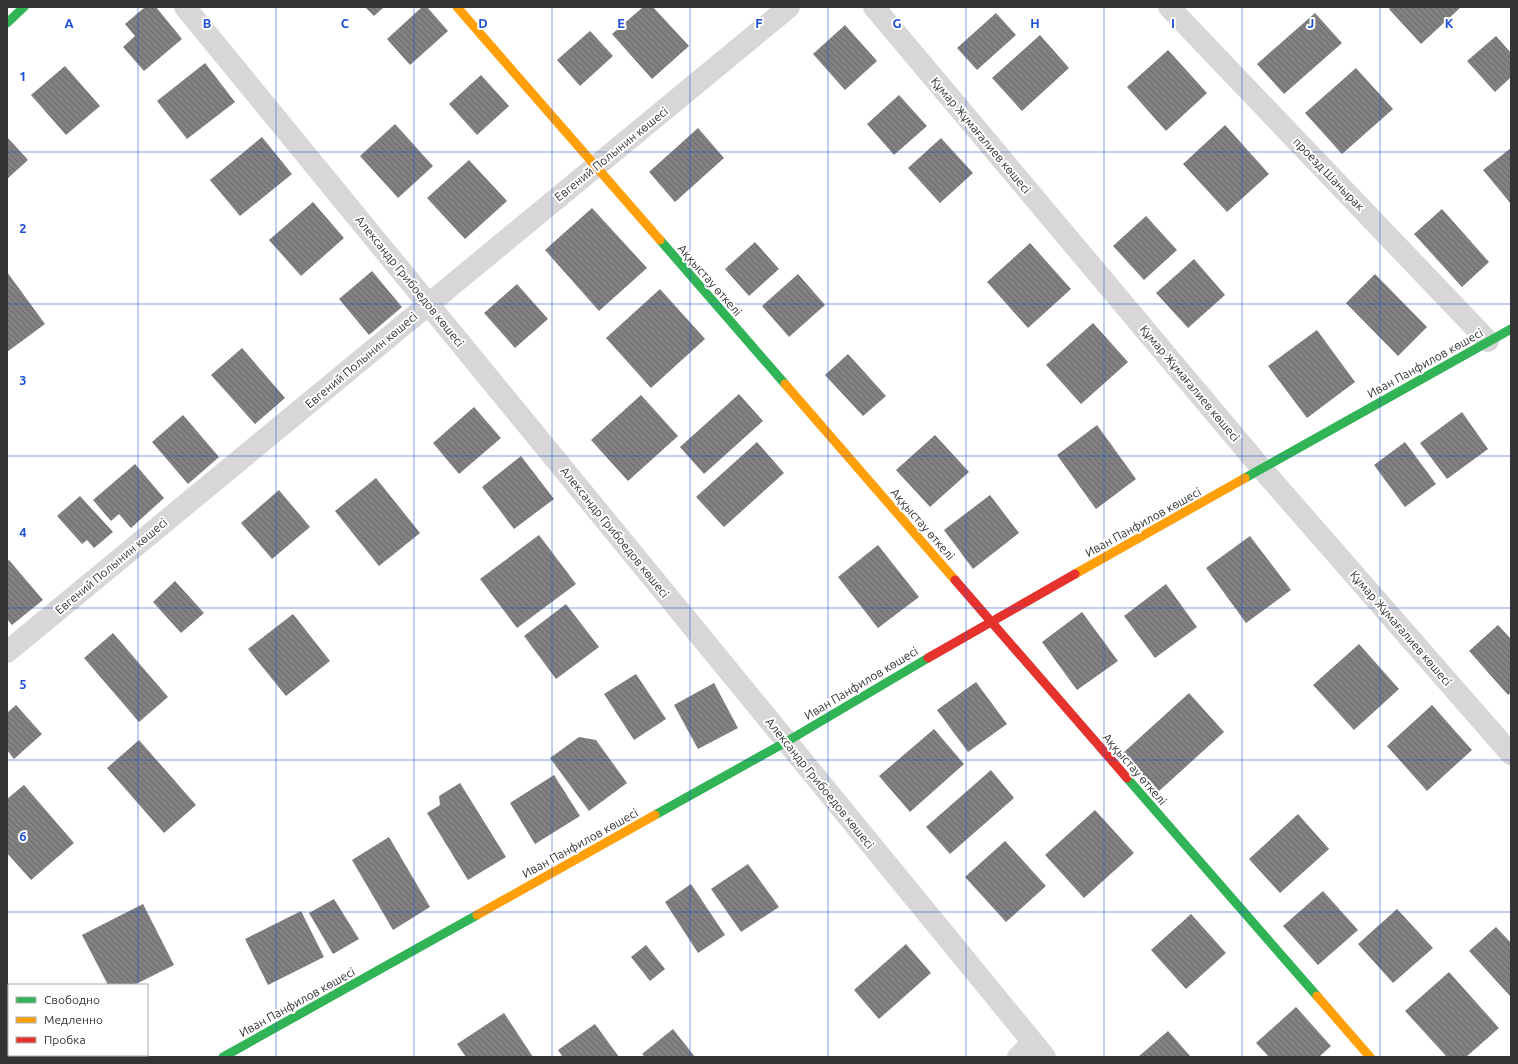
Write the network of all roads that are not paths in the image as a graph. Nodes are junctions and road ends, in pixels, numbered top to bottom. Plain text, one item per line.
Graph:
1 (24, 7) edge
2 (185, 7) edge
3 (456, 7) edge
4 (789, 7) edge
5 (874, 7) edge
6 (1169, 7) edge
7 (7, 23) edge
8 (595, 166) junction
9 (428, 304) junction
10 (1511, 329) edge
11 (1488, 341) junction
12 (1262, 469) junction
13 (991, 620) junction
14 (7, 652) edge
15 (786, 742) junction
16 (1511, 754) edge
17 (1032, 1052) edge
18 (223, 1057) edge
19 (1370, 1057) edge

1 - 7 street
2 - 9 street, Александр Грибоедов көшесі
3 - 8 street, Аққыстау өткелі
4 - 8 street, Евгений Полынин көшесі
5 - 12 street, Құмар Жұмағалиев көшесі
6 - 11 street, проезд Шанырак
8 - 9 street, Евгений Полынин көшесі
8 - 13 street, Аққыстау өткелі
9 - 14 street, Евгений Полынин көшесі
9 - 15 street, Александр Грибоедов көшесі
10 - 11 street, Иван Панфилов көшесі
11 - 12 street, Иван Панфилов көшесі
12 - 13 street, Иван Панфилов көшесі
12 - 16 street, Құмар Жұмағалиев көшесі
13 - 15 street, Иван Панфилов көшесі
13 - 19 street, Аққыстау өткелі
15 - 17 street, Александр Грибоедов көшесі
15 - 18 street, Иван Панфилов көшесі

